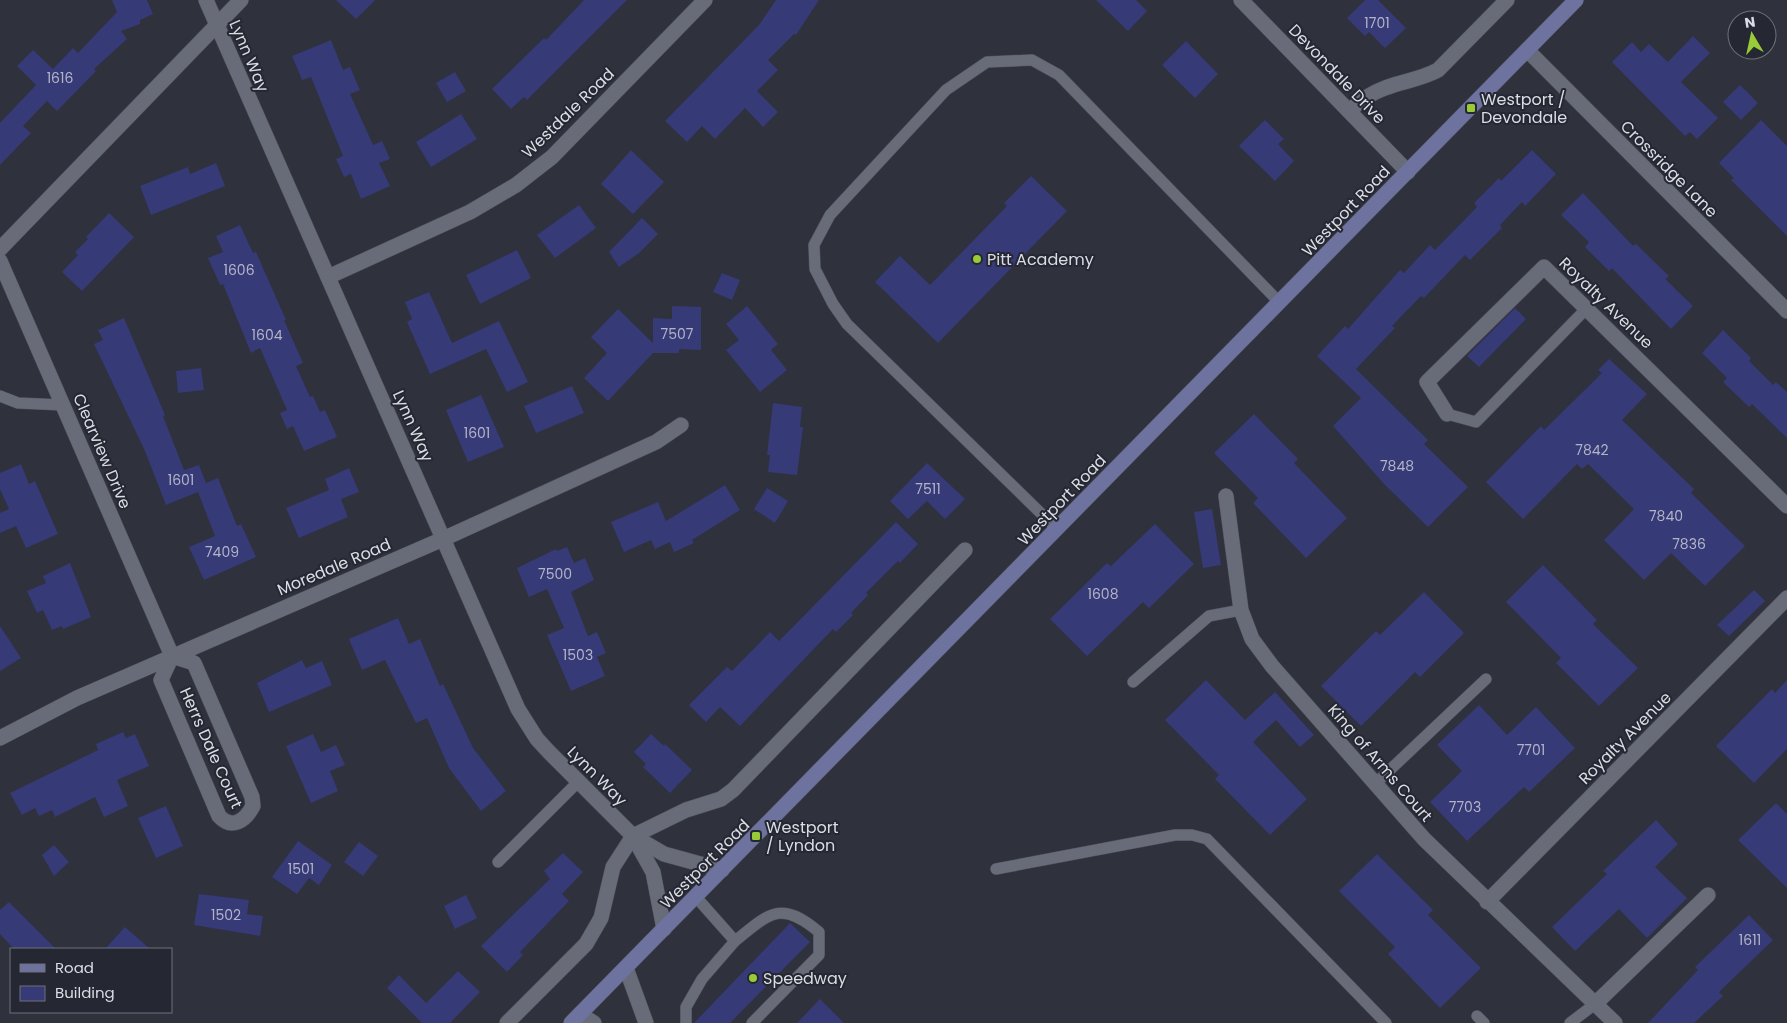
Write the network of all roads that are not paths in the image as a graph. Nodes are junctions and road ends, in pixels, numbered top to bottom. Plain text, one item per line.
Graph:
1 (206, 0) edge
2 (242, 0) edge
3 (706, 0) edge
4 (1241, 0) edge
5 (1507, 0) edge
6 (1576, 0) edge
7 (218, 26) junction
8 (1527, 50) junction
9 (1349, 111) junction
10 (1408, 172) junction
11 (0, 249) edge
12 (0, 260) edge
13 (328, 277) junction
14 (1280, 303) junction
15 (1586, 308) junction
16 (1787, 311) edge
17 (0, 396) edge
18 (63, 405) junction
19 (1447, 414) joint
20 (680, 425) dead end
21 (1226, 496) dead end
22 (1787, 506) edge
23 (1057, 529) junction
24 (442, 539) junction
25 (965, 550) dead end
26 (1787, 598) edge
27 (1240, 610) junction
28 (172, 656) junction
29 (1486, 679) dead end
30 (1133, 682) dead end
31 (0, 738) edge
32 (578, 782) junction
33 (1375, 784) junction
34 (633, 836) junction
35 (498, 862) dead end
36 (996, 869) dead end
37 (722, 870) junction
38 (1708, 895) dead end
39 (696, 897) junction
40 (1487, 902) junction
41 (664, 929) junction
42 (734, 941) junction
43 (626, 968) junction
44 (1595, 1004) junction
45 (576, 1018) edge
46 (507, 1023) edge
47 (594, 1023) edge
48 (646, 1023) edge
49 (686, 1023) edge
50 (752, 1023) edge
51 (1386, 1023) edge
52 (1570, 1023) edge
53 (1614, 1023) edge

1 - 7 street, Lynn Way
2 - 7 street
3 - 13 street, Westdale Road
4 - 9 street, Devondale Drive
5 - 9 street
6 - 8 main road, Westport Road
7 - 11 street
7 - 13 street, Lynn Way
8 - 10 main road, Westport Road
8 - 16 street, Crossridge Lane
9 - 10 street, Devondale Drive
10 - 14 main road, Westport Road
12 - 18 street, Clearview Drive
13 - 24 street, Lynn Way
14 - 23 main road, Westport Road
14 - 23 lane
15 - 19 lane
15 - 19 street, Royalty Avenue
15 - 22 street, Royalty Avenue
17 - 18 lane
18 - 28 street, Clearview Drive
20 - 24 street, Moredale Road
21 - 27 street, King of Arms Court
23 - 37 main road, Westport Road
24 - 28 street, Moredale Road
24 - 32 street, Lynn Way
25 - 34 street
26 - 40 street, Royalty Avenue
27 - 30 lane
27 - 33 street, King of Arms Court
28 - 28 street, Herrs Dale Court
28 - 31 street, Moredale Road
29 - 33 lane
32 - 34 street, Lynn Way
32 - 35 lane
33 - 40 street, King of Arms Court
34 - 37 street, Lynn Way
34 - 41 street, Lynn Way
34 - 46 street
36 - 51 lane
37 - 39 main road, Westport Road
38 - 44 street
39 - 41 main road, Westport Road
39 - 42 lane
40 - 44 street, King of Arms Court
41 - 43 main road, Westport Road
42 - 49 lane
42 - 50 lane
43 - 45 main road, Westport Road
43 - 48 street
44 - 52 lane
44 - 53 street, King of Arms Court
45 - 47 street

